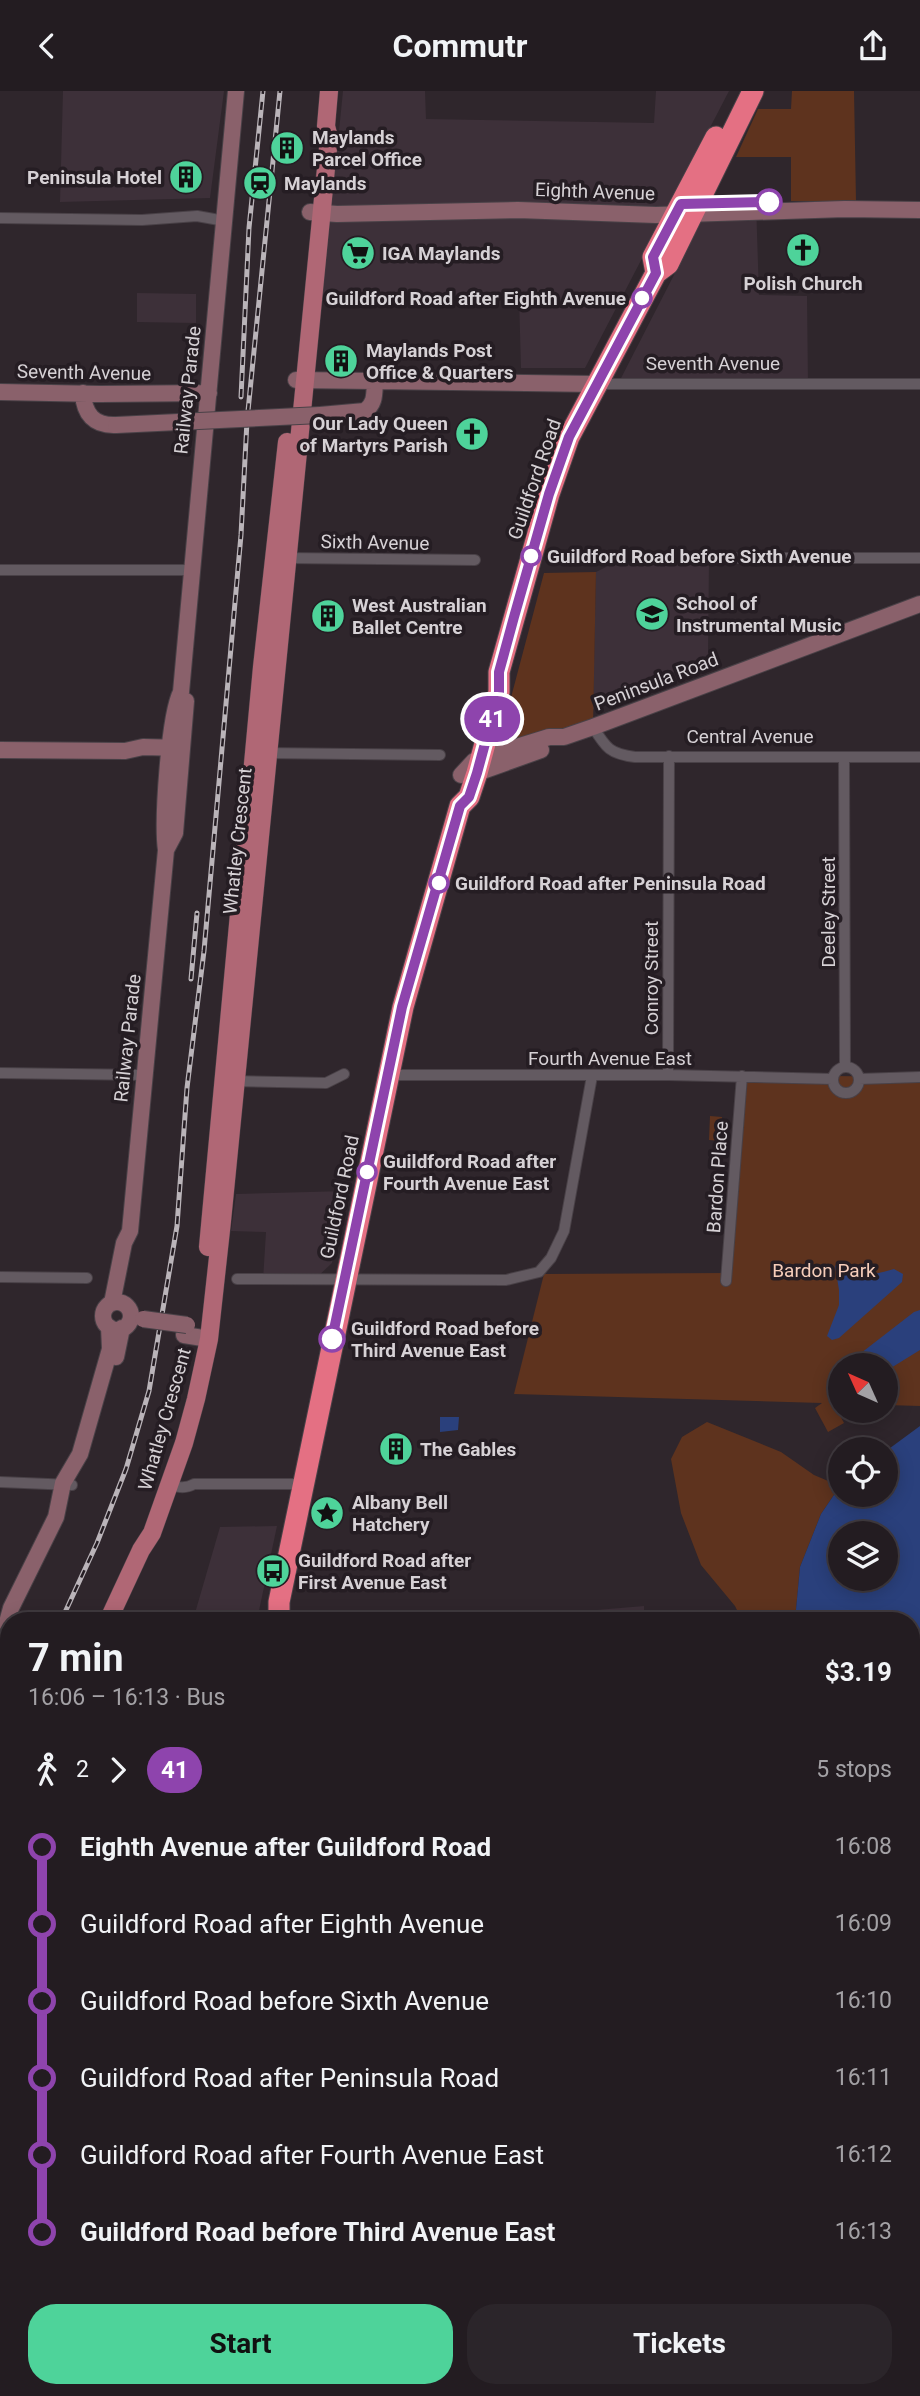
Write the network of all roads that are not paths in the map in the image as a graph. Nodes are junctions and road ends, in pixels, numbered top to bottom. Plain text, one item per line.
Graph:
1 (236, 91) edge
2 (329, 91) edge
3 (739, 91) edge
4 (752, 91) edge
5 (920, 201) edge
6 (316, 208) junction
7 (687, 209) junction
8 (920, 210) edge
9 (0, 218) edge
10 (225, 221) junction
11 (301, 381) junction
12 (375, 381) junction
13 (595, 384) junction
14 (920, 384) edge
15 (0, 392) edge
16 (83, 393) junction
17 (209, 393) junction
18 (280, 558) junction
19 (687, 558) dead end
20 (920, 558) edge
21 (475, 561) dead end
22 (0, 569) edge
23 (191, 570) junction
24 (920, 604) edge
25 (593, 727) junction
26 (0, 750) edge
27 (176, 753) junction
28 (261, 753) junction
29 (440, 755) dead end
30 (669, 756) junction
31 (844, 757) junction
32 (920, 757) edge
33 (473, 769) junction
34 (845, 1067) junction
35 (0, 1073) edge
36 (344, 1074) dead end
37 (145, 1075) junction
38 (388, 1075) junction
39 (668, 1075) junction
40 (592, 1076) junction
41 (742, 1076) junction
42 (920, 1077) edge
43 (833, 1079) junction
44 (859, 1079) junction
45 (228, 1081) junction
46 (0, 1277) edge
47 (87, 1278) dead end
48 (237, 1279) dead end
49 (345, 1280) junction
50 (726, 1281) dead end
51 (126, 1319) junction
52 (197, 1332) junction
53 (169, 1477) junction
54 (0, 1482) edge
55 (67, 1484) junction
56 (194, 1484) junction
57 (302, 1484) junction
58 (10, 1612) edge
59 (21, 1612) edge
60 (112, 1612) edge
61 (276, 1612) edge

1 - 10 street, Railway Parade
2 - 6 main road, Whatley Crescent
3 - 7 highway, Guildford Road
4 - 7 highway, Guildford Road
5 - 7 street, Eighth Avenue
6 - 7 street, Eighth Avenue
6 - 11 main road, Whatley Crescent
7 - 8 street, Eighth Avenue
7 - 13 highway, Guildford Road
9 - 10 street
10 - 17 street, Railway Parade
11 - 12 street, Seventh Avenue
11 - 18 main road, Whatley Crescent
12 - 13 street, Seventh Avenue
12 - 16 street, bridge
13 - 14 street, Seventh Avenue
13 - 33 highway, Guildford Road
15 - 16 street, Seventh Avenue
16 - 17 street, Seventh Avenue
17 - 23 street, Railway Parade
18 - 21 street, Sixth Avenue
18 - 28 main road, Whatley Crescent
19 - 20 street
22 - 23 street
23 - 27 street, Railway Parade
24 - 25 street, Peninsula Road
25 - 30 street, Central Avenue
25 - 33 street, Peninsula Road
26 - 27 street
27 - 37 street, Railway Parade
28 - 29 street
28 - 45 main road, Whatley Crescent
30 - 31 street, Central Avenue
30 - 39 street, Conroy Street
31 - 32 street, Central Avenue
31 - 34 street, Deeley Street
33 - 38 highway, Guildford Road
34 - 43 street
34 - 44 street
35 - 37 street
36 - 45 street
37 - 51 street, Railway Parade
38 - 40 street, Fourth Avenue East
38 - 49 highway, Guildford Road
39 - 40 street, Fourth Avenue East
39 - 41 street, Fourth Avenue East
40 - 49 street
41 - 43 street, Fourth Avenue East
41 - 50 street, Bardon Place
42 - 44 street
43 - 44 street
45 - 52 main road, Whatley Crescent
46 - 47 street
48 - 49 street
49 - 57 highway, Guildford Road
51 - 52 street, bridge
51 - 55 street, Railway Parade
52 - 53 main road, Whatley Crescent
53 - 56 street
53 - 56 street
53 - 60 main road, Whatley Crescent
54 - 55 street
55 - 58 street, Railway Parade
55 - 59 street, Railway Parade
56 - 57 street
57 - 61 highway, Guildford Road

